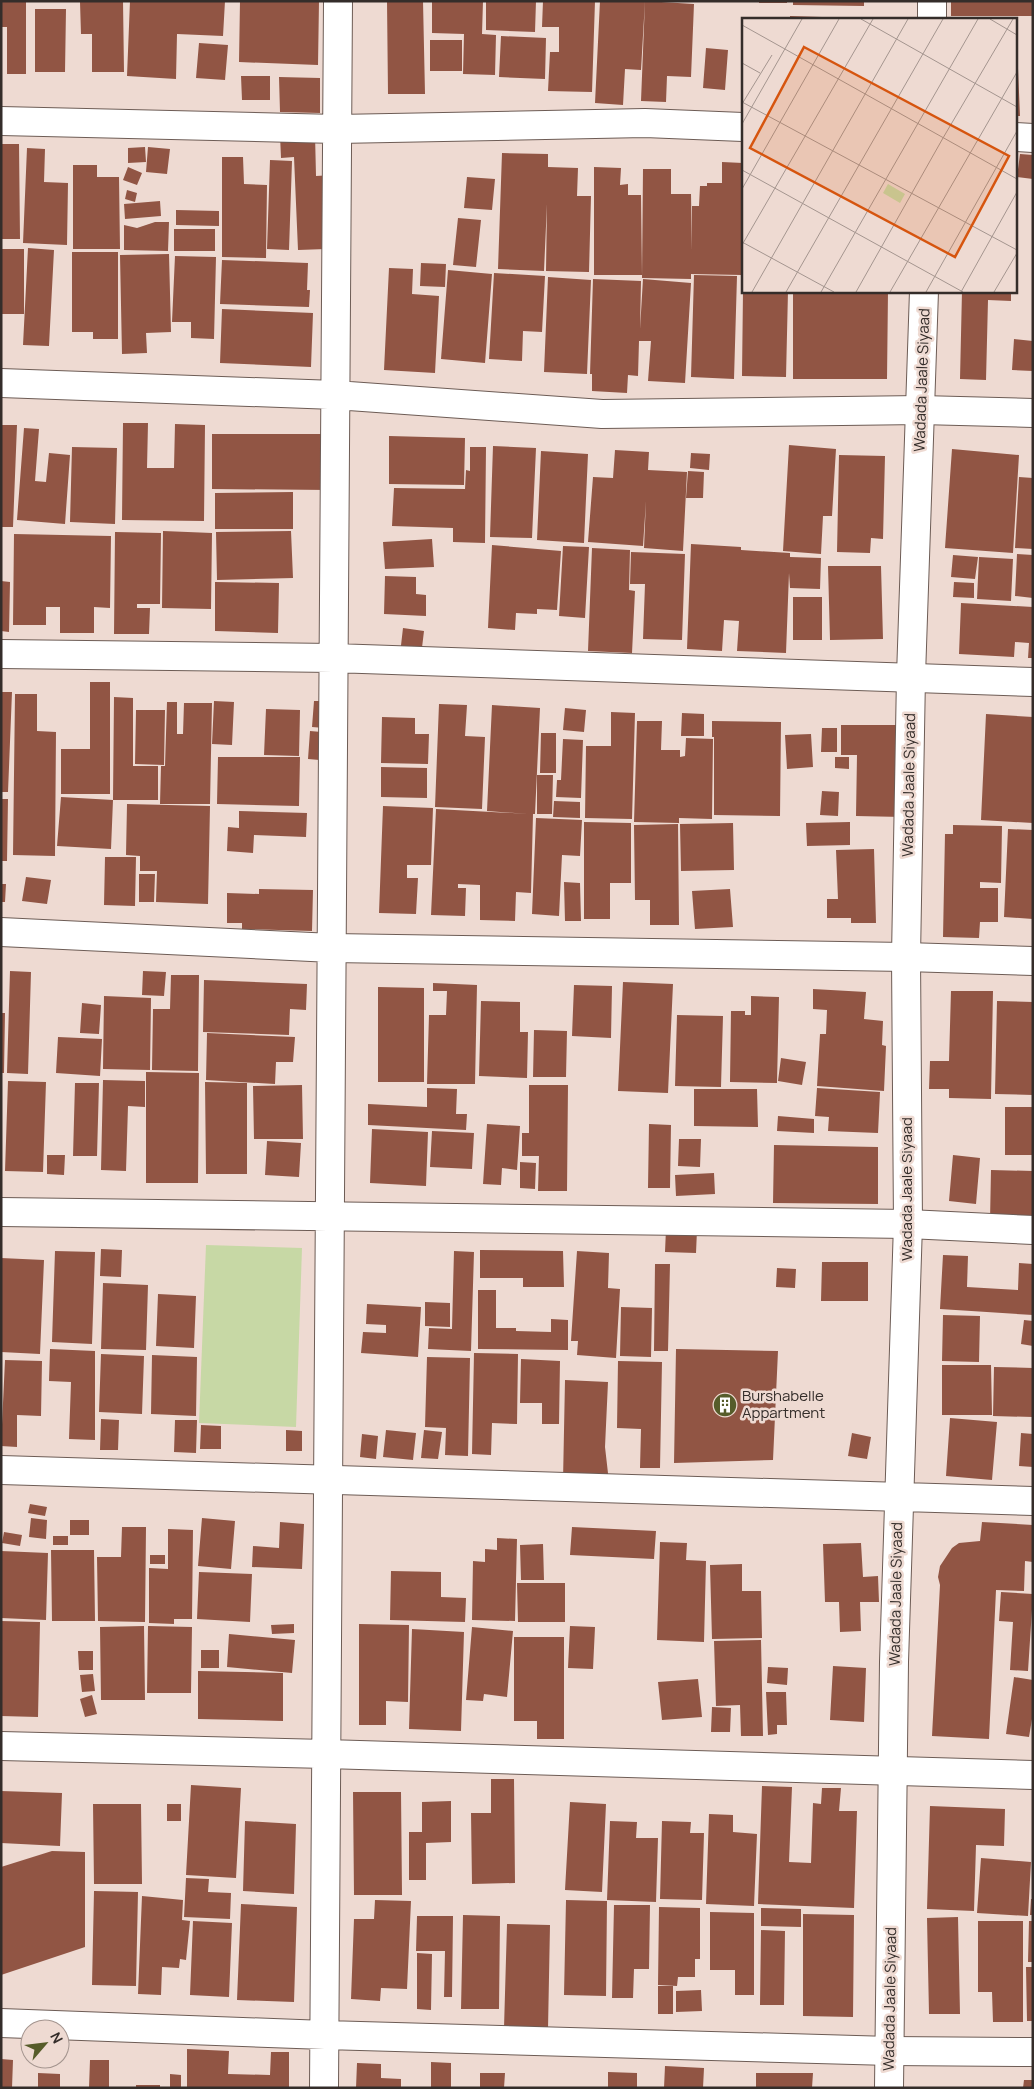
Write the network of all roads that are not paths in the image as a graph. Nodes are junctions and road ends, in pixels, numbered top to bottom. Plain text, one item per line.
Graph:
1 (338, 1) edge
2 (932, 1) edge
3 (932, 18) edge
4 (1, 121) edge
5 (742, 127) edge
6 (337, 129) junction
7 (1016, 137) edge
8 (1033, 138) edge
9 (924, 292) edge
10 (1, 383) edge
11 (335, 395) junction
12 (921, 410) junction
13 (1033, 413) edge
14 (1, 654) edge
15 (333, 658) junction
16 (911, 676) junction
17 (1033, 682) edge
18 (1, 932) edge
19 (332, 948) junction
20 (906, 957) junction
21 (1033, 961) edge
22 (1, 1212) edge
23 (330, 1217) junction
24 (908, 1224) junction
25 (1033, 1230) edge
26 (1, 1470) edge
27 (328, 1479) junction
28 (898, 1496) junction
29 (1033, 1501) edge
30 (1, 1746) edge
31 (326, 1754) junction
32 (892, 1772) junction
33 (1033, 1775) edge
34 (1, 2023) edge
35 (325, 2035) junction
36 (890, 2051) junction
37 (1033, 2052) edge
38 (324, 2088) edge
39 (889, 2088) edge

1 - 6 street
2 - 3 street
4 - 6 street
5 - 6 street
6 - 11 street
7 - 8 street
9 - 12 street, Wadada Jaale Siyaad
10 - 11 street
11 - 12 street
11 - 15 street
12 - 13 street
12 - 16 street, Wadada Jaale Siyaad
14 - 15 street
15 - 16 street
15 - 19 street
16 - 17 street
16 - 20 street, Wadada Jaale Siyaad
18 - 19 street
19 - 20 street
19 - 23 street
20 - 21 street
20 - 24 street, Wadada Jaale Siyaad
22 - 23 street
23 - 24 street
23 - 27 street
24 - 25 street
24 - 28 street, Wadada Jaale Siyaad
26 - 27 street
27 - 28 street
27 - 31 street
28 - 29 street
28 - 32 street, Wadada Jaale Siyaad
30 - 31 street
31 - 32 street
31 - 35 street
32 - 33 street
32 - 36 street, Wadada Jaale Siyaad
34 - 35 street
35 - 36 street
35 - 38 street
36 - 37 street
36 - 39 street, Wadada Jaale Siyaad

